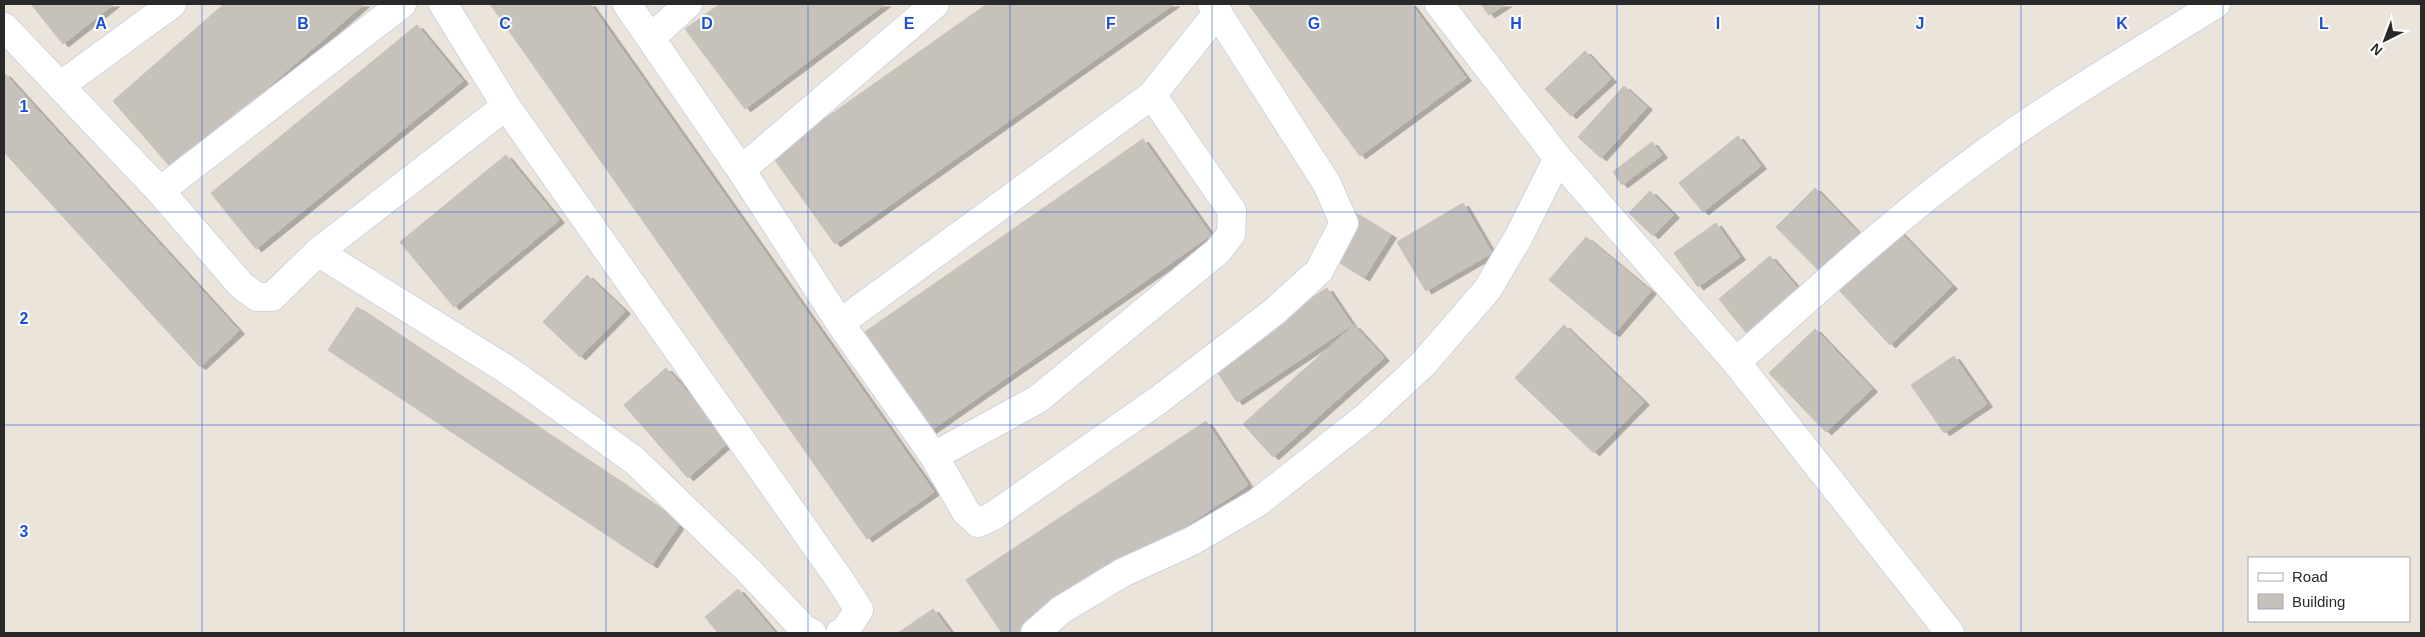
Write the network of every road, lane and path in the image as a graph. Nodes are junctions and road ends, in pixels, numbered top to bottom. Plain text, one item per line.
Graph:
1 (172, 4) edge
2 (402, 4) edge
3 (443, 4) edge
4 (627, 4) edge
5 (688, 4) edge
6 (935, 4) edge
7 (1439, 4) edge
8 (2216, 4) edge
9 (1215, 8) edge
10 (4, 27) edge
11 (651, 38) junction
12 (60, 86) junction
13 (1152, 95) junction
14 (506, 106) junction
15 (1558, 158) junction
16 (741, 170) junction
17 (160, 191) junction
18 (318, 252) junction
19 (840, 324) junction
20 (1736, 362) junction
21 (934, 456) junction
22 (812, 633) edge
23 (840, 633) edge
24 (1035, 633) edge
25 (1950, 633) edge

1 - 12 street
2 - 17 street
3 - 14 street
4 - 11 street
5 - 11 street
6 - 16 street
7 - 15 street
8 - 20 street
9 - 13 street
9 - 21 street
10 - 12 street
11 - 16 street
12 - 17 street
13 - 19 street
13 - 21 street
14 - 18 street
14 - 23 street
15 - 20 street
15 - 24 street
16 - 19 street
17 - 18 street
18 - 22 street
19 - 21 street
20 - 25 street

